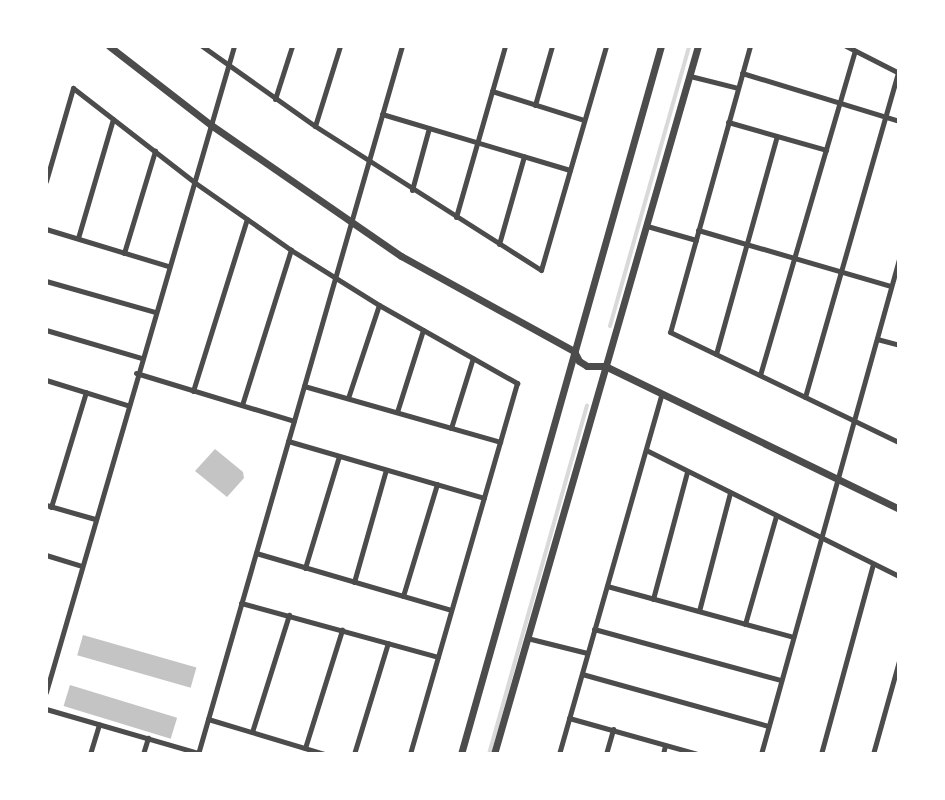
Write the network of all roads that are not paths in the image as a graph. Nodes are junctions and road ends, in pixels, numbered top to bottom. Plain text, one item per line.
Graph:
1 (110, 46) edge
2 (202, 46) edge
3 (234, 46) edge
4 (292, 46) edge
5 (340, 46) edge
6 (402, 46) edge
7 (505, 46) edge
8 (552, 46) edge
9 (606, 46) edge
10 (661, 46) edge
11 (698, 46) edge
12 (750, 46) edge
13 (846, 46) edge
14 (855, 51) junction
15 (228, 68) junction
16 (742, 73) junction
17 (898, 73) edge
18 (690, 76) junction
19 (738, 88) junction
20 (492, 91) junction
21 (275, 99) junction
22 (839, 102) junction
23 (535, 105) junction
24 (382, 114) junction
25 (885, 116) junction
26 (113, 119) junction
27 (584, 120) junction
28 (899, 121) edge
29 (728, 122) junction
30 (211, 125) junction
31 (315, 126) junction
32 (429, 128) junction
33 (777, 136) junction
34 (478, 142) junction
35 (826, 150) junction
36 (154, 151) junction
37 (524, 156) junction
38 (369, 161) junction
39 (570, 170) junction
40 (46, 181) edge
41 (194, 182) junction
42 (412, 190) junction
43 (456, 217) junction
44 (247, 219) junction
45 (351, 222) junction
46 (647, 226) junction
47 (46, 229) edge
48 (698, 230) junction
49 (78, 238) junction
50 (696, 240) junction
51 (499, 244) junction
52 (747, 244) junction
53 (291, 250) junction
54 (124, 253) junction
55 (794, 258) junction
56 (899, 259) edge
57 (168, 266) junction
58 (841, 271) junction
59 (335, 279) junction
60 (46, 281) edge
61 (891, 286) junction
62 (379, 305) junction
63 (155, 312) junction
64 (46, 330) edge
65 (423, 330) junction
66 (877, 339) junction
67 (899, 345) edge
68 (574, 350) junction
69 (716, 354) junction
70 (141, 358) junction
71 (473, 358) junction
72 (605, 366) junction
73 (136, 373) junction
74 (760, 375) junction
75 (46, 380) edge
76 (304, 386) junction
77 (193, 390) junction
78 (86, 392) junction
79 (662, 396) junction
80 (805, 397) junction
81 (348, 398) junction
82 (127, 405) junction
83 (242, 405) junction
84 (397, 412) junction
85 (294, 421) junction
86 (854, 421) junction
87 (451, 428) junction
88 (288, 441) junction
89 (500, 442) junction
90 (899, 442) edge
91 (646, 450) junction
92 (339, 456) junction
93 (386, 470) junction
94 (687, 472) junction
95 (837, 479) junction
96 (437, 484) junction
97 (730, 493) junction
98 (484, 498) junction
99 (48, 506) edge
100 (899, 509) edge
101 (776, 516) junction
102 (94, 519) junction
103 (821, 538) junction
104 (256, 553) junction
105 (46, 555) edge
106 (873, 564) junction
107 (81, 566) junction
108 (305, 568) junction
109 (899, 576) edge
110 (354, 582) junction
111 (607, 586) junction
112 (403, 596) junction
113 (653, 599) junction
114 (241, 602) junction
115 (451, 610) junction
116 (699, 611) junction
117 (289, 616) junction
118 (745, 624) junction
119 (594, 629) junction
120 (342, 630) junction
121 (793, 637) junction
122 (527, 638) junction
123 (388, 643) junction
124 (588, 653) junction
125 (438, 656) junction
126 (899, 661) edge
127 (582, 674) junction
128 (48, 679) edge
129 (781, 680) junction
130 (46, 692) edge
131 (46, 709) edge
132 (569, 718) junction
133 (208, 719) junction
134 (98, 724) junction
135 (768, 726) junction
136 (613, 729) junction
137 (252, 732) junction
138 (148, 738) junction
139 (665, 745) junction
140 (306, 748) junction
141 (90, 754) edge
142 (143, 754) edge
143 (198, 754) edge
144 (325, 754) edge
145 (354, 754) edge
146 (410, 754) edge
147 (461, 754) edge
148 (494, 754) edge
149 (559, 754) edge
150 (606, 754) edge
151 (663, 754) edge
152 (698, 754) edge
153 (760, 754) edge
154 (821, 754) edge
155 (873, 754) edge

1 - 30 street
2 - 15 street
3 - 15 street
4 - 21 street
5 - 31 street
6 - 24 street
7 - 20 street
8 - 23 street
9 - 27 street
10 - 68 street
11 - 18 street
12 - 16 street
13 - 14 street
14 - 17 street
14 - 22 street
15 - 21 street
15 - 30 street
16 - 19 street
16 - 22 street
17 - 25 street
18 - 19 street
18 - 46 street
19 - 29 street
20 - 23 street
20 - 34 street
21 - 31 street
22 - 25 street
22 - 35 street
23 - 27 street
24 - 32 street
24 - 38 street
25 - 28 street
25 - 58 street
26 - 36 street
26 - 40 street
26 - 49 street
27 - 39 street
29 - 33 street
29 - 48 street
30 - 41 street
30 - 45 street
31 - 38 street
32 - 34 street
32 - 42 street
33 - 35 street
33 - 52 street
34 - 37 street
34 - 43 street
35 - 55 street
36 - 41 street
36 - 54 street
37 - 39 street
37 - 51 street
38 - 42 street
38 - 45 street
39 - 51 street
41 - 44 street
41 - 57 street
42 - 43 street
43 - 51 street
44 - 53 street
44 - 77 street
45 - 59 street
45 - 68 street
46 - 50 street
46 - 72 street
47 - 49 street
48 - 50 street
48 - 52 street
49 - 54 street
50 - 69 street
52 - 55 street
52 - 69 street
53 - 59 street
53 - 83 street
54 - 57 street
55 - 58 street
55 - 74 street
56 - 61 street
57 - 63 street
58 - 61 street
58 - 80 street
59 - 62 street
59 - 76 street
60 - 63 street
61 - 66 street
62 - 65 street
62 - 81 street
63 - 70 street
64 - 70 street
65 - 71 street
65 - 84 street
66 - 67 street
66 - 86 street
68 - 72 street
68 - 147 street
69 - 74 street
70 - 73 street
71 - 87 street
71 - 89 street
72 - 79 street
72 - 122 street
73 - 77 street
73 - 82 street
74 - 80 street
75 - 78 street
76 - 81 street
76 - 85 street
77 - 83 street
78 - 82 street
78 - 99 street
79 - 91 street
79 - 95 street
80 - 86 street
81 - 84 street
82 - 102 street
83 - 85 street
84 - 87 street
85 - 88 street
86 - 90 street
86 - 95 street
87 - 89 street
88 - 92 street
88 - 104 street
89 - 98 street
91 - 94 street
91 - 111 street
92 - 93 street
92 - 108 street
93 - 96 street
93 - 110 street
94 - 97 street
94 - 113 street
95 - 100 street
95 - 103 street
96 - 98 street
96 - 112 street
97 - 101 street
97 - 116 street
98 - 115 street
99 - 102 street
101 - 103 street
101 - 118 street
102 - 107 street
103 - 106 street
103 - 121 street
104 - 108 street
104 - 114 street
105 - 107 street
106 - 109 street
106 - 154 street
107 - 128 street
108 - 110 street
110 - 112 street
111 - 113 street
111 - 119 street
112 - 115 street
113 - 116 street
114 - 117 street
114 - 133 street
115 - 125 street
116 - 118 street
117 - 120 street
117 - 137 street
118 - 121 street
119 - 124 street
119 - 129 street
120 - 123 street
120 - 140 street
121 - 129 street
122 - 124 street
122 - 148 street
123 - 125 street
123 - 145 street
124 - 127 street
125 - 146 street
126 - 155 street
127 - 132 street
127 - 135 street
128 - 130 street
129 - 135 street
131 - 134 street
132 - 136 street
132 - 149 street
133 - 137 street
133 - 143 street
134 - 138 street
134 - 141 street
135 - 153 street
136 - 139 street
136 - 150 street
137 - 140 street
138 - 142 street
138 - 143 street
139 - 151 street
139 - 152 street
140 - 144 street

